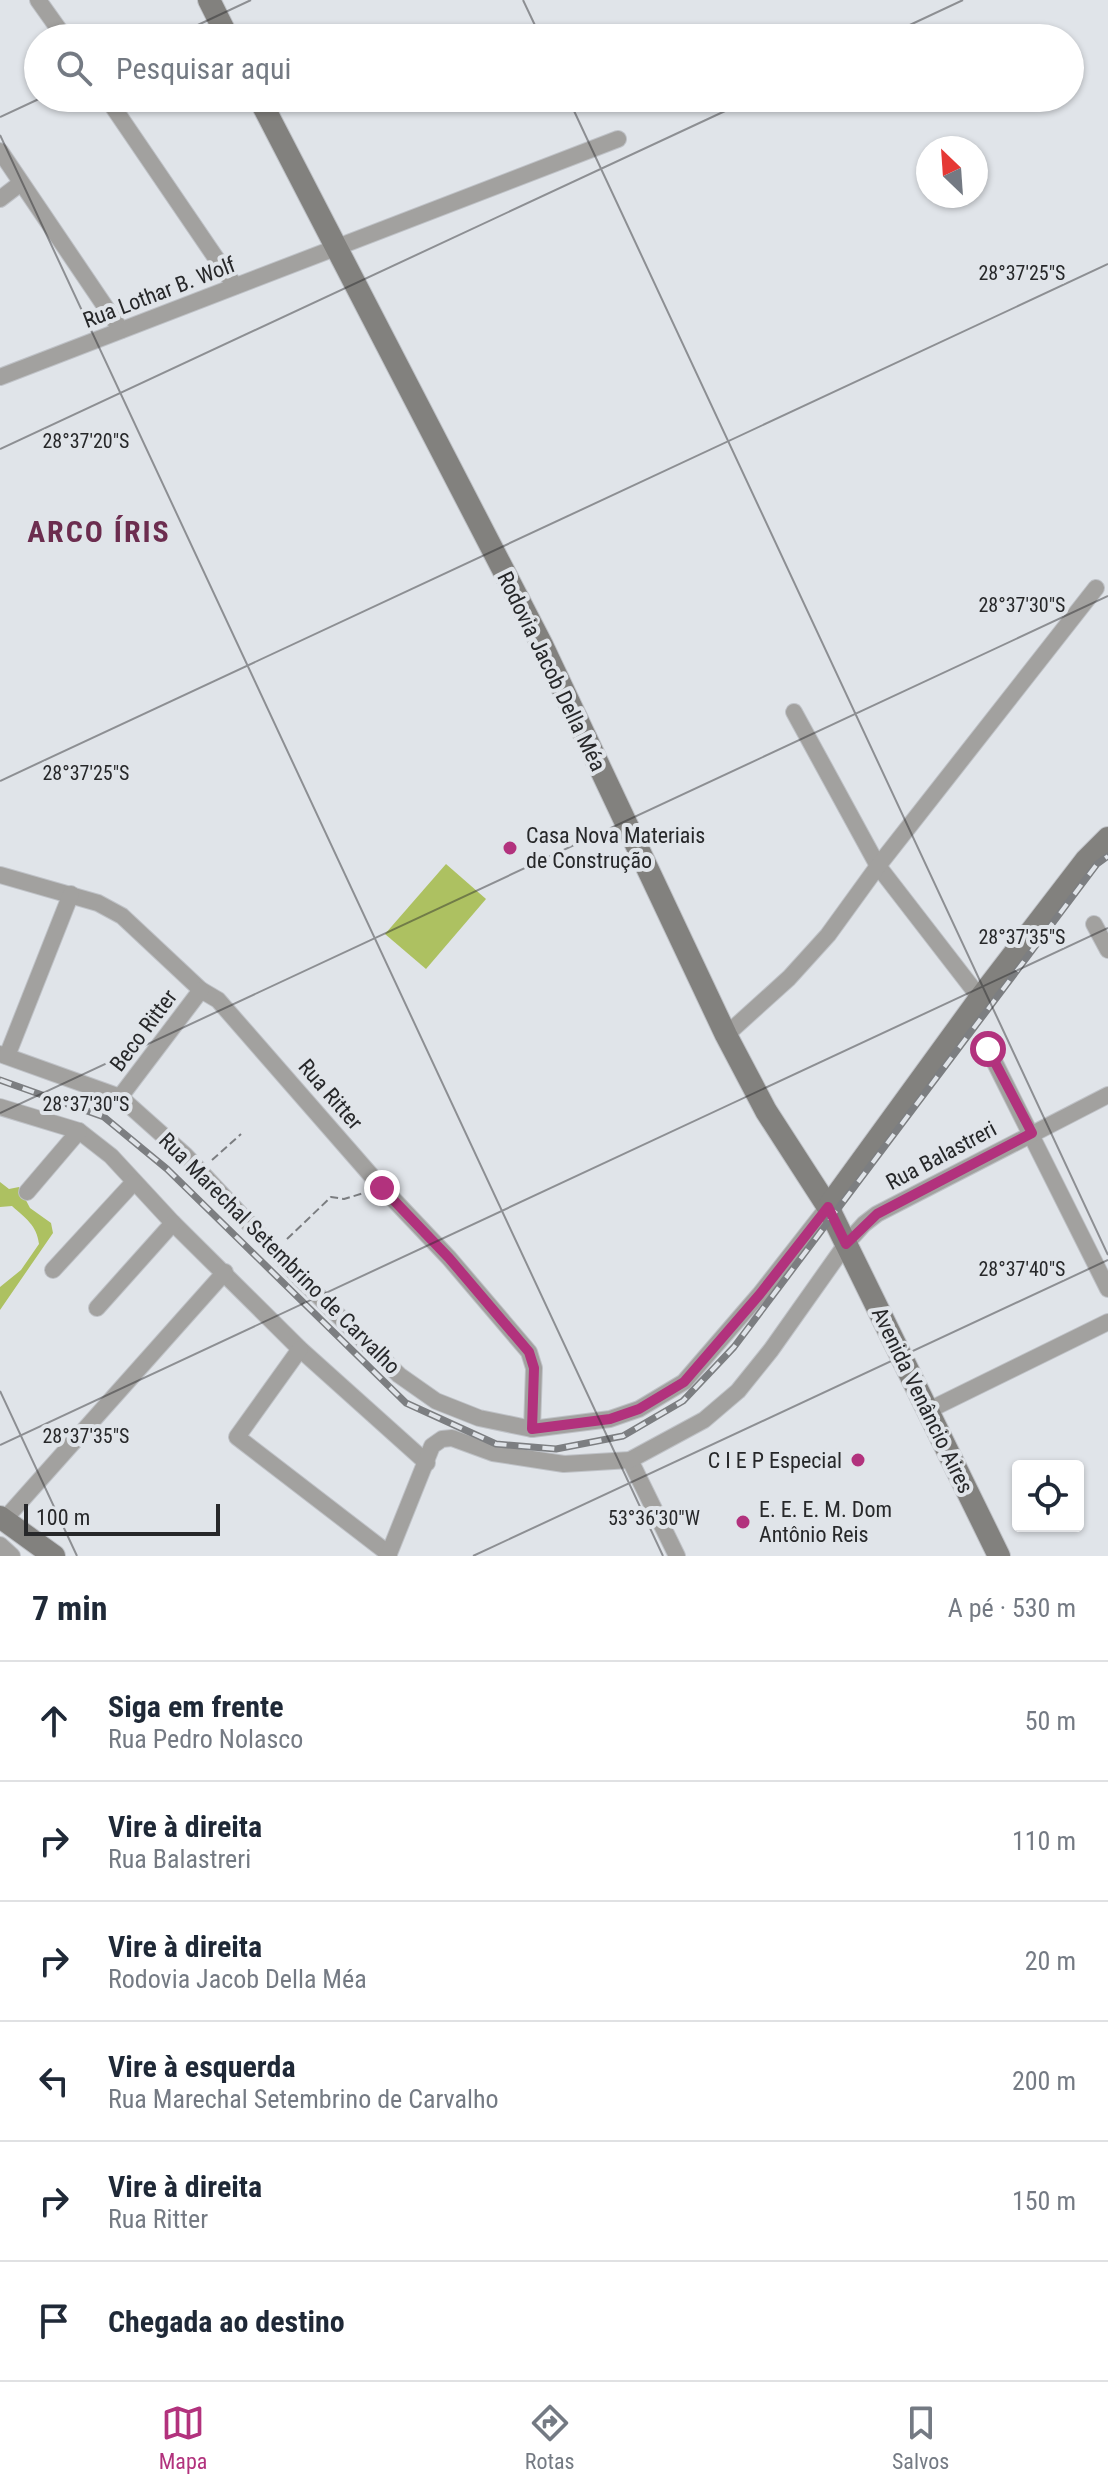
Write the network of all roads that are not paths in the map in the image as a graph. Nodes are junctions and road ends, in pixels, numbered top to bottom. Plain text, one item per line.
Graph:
1 (38, 0) edge
2 (209, 0) edge
3 (55, 24) edge
4 (221, 24) edge
5 (117, 112) edge
6 (266, 112) edge
7 (618, 139) dead end
8 (0, 151) edge
9 (21, 183) junction
10 (0, 199) edge
11 (334, 247) junction
12 (235, 286) junction
13 (121, 330) junction
14 (0, 377) edge
15 (1096, 588) dead end
16 (794, 712) dead end
17 (1108, 838) edge
18 (878, 866) junction
19 (0, 875) edge
20 (71, 894) junction
21 (1094, 924) dead end
22 (1108, 950) edge
23 (201, 990) junction
24 (980, 998) junction
25 (726, 1035) junction
26 (988, 1049) dead end
27 (4, 1055) edge
28 (1108, 1095) edge
29 (120, 1097) junction
30 (0, 1107) edge
31 (79, 1131) junction
32 (1032, 1133) junction
33 (134, 1182) junction
34 (27, 1192) dead end
35 (828, 1207) junction
36 (173, 1223) junction
37 (846, 1244) junction
38 (53, 1270) dead end
39 (225, 1272) junction
40 (1108, 1289) edge
41 (97, 1308) dead end
42 (1108, 1322) edge
43 (300, 1349) junction
44 (929, 1410) junction
45 (532, 1429) junction
46 (630, 1460) junction
47 (427, 1463) junction
48 (1, 1520) edge
49 (0, 1545) edge
50 (389, 1555) edge
51 (12, 1556) edge
52 (54, 1556) edge
53 (677, 1556) edge
54 (999, 1556) edge

1 - 3 street
2 - 4 street
5 - 12 street
6 - 11 street, Rodovia Jacob Della Méa
7 - 11 street, Rua Lothar B. Wolf
8 - 9 street
9 - 10 street
9 - 13 street
11 - 12 street, Rua Lothar B. Wolf
11 - 25 street, Rodovia Jacob Della Méa
12 - 13 street, Rua Lothar B. Wolf
13 - 14 street, Rua Lothar B. Wolf
15 - 18 street
16 - 18 street
17 - 24 street, Rua Marechal Setembrino de Carvalho
18 - 24 street
18 - 25 street
19 - 20 street, Rua Ritter
20 - 23 street, Rua Ritter
20 - 27 street
21 - 22 street
23 - 29 street, Beco Ritter
23 - 45 street, Rua Ritter
24 - 35 street, Rua Marechal Setembrino de Carvalho
25 - 35 street, Rodovia Jacob Della Méa
26 - 32 street
27 - 29 street, Rua Marechal Setembrino de Carvalho
28 - 32 street, Rua Balastreri
29 - 45 street, Rua Marechal Setembrino de Carvalho
30 - 31 street
31 - 33 street
31 - 34 street
32 - 37 street, Rua Balastreri
32 - 40 street
33 - 36 street
33 - 38 street
35 - 37 street, Rodovia Jacob Della Méa
35 - 45 street, Rua Marechal Setembrino de Carvalho
36 - 39 street
36 - 41 street
37 - 44 street, Avenida Venâncio Aires
37 - 46 street
39 - 43 street
39 - 48 street
42 - 44 street
43 - 47 street
43 - 50 street
44 - 54 street, Avenida Venâncio Aires
46 - 47 street
46 - 53 street
47 - 50 street
48 - 52 street
49 - 51 street

